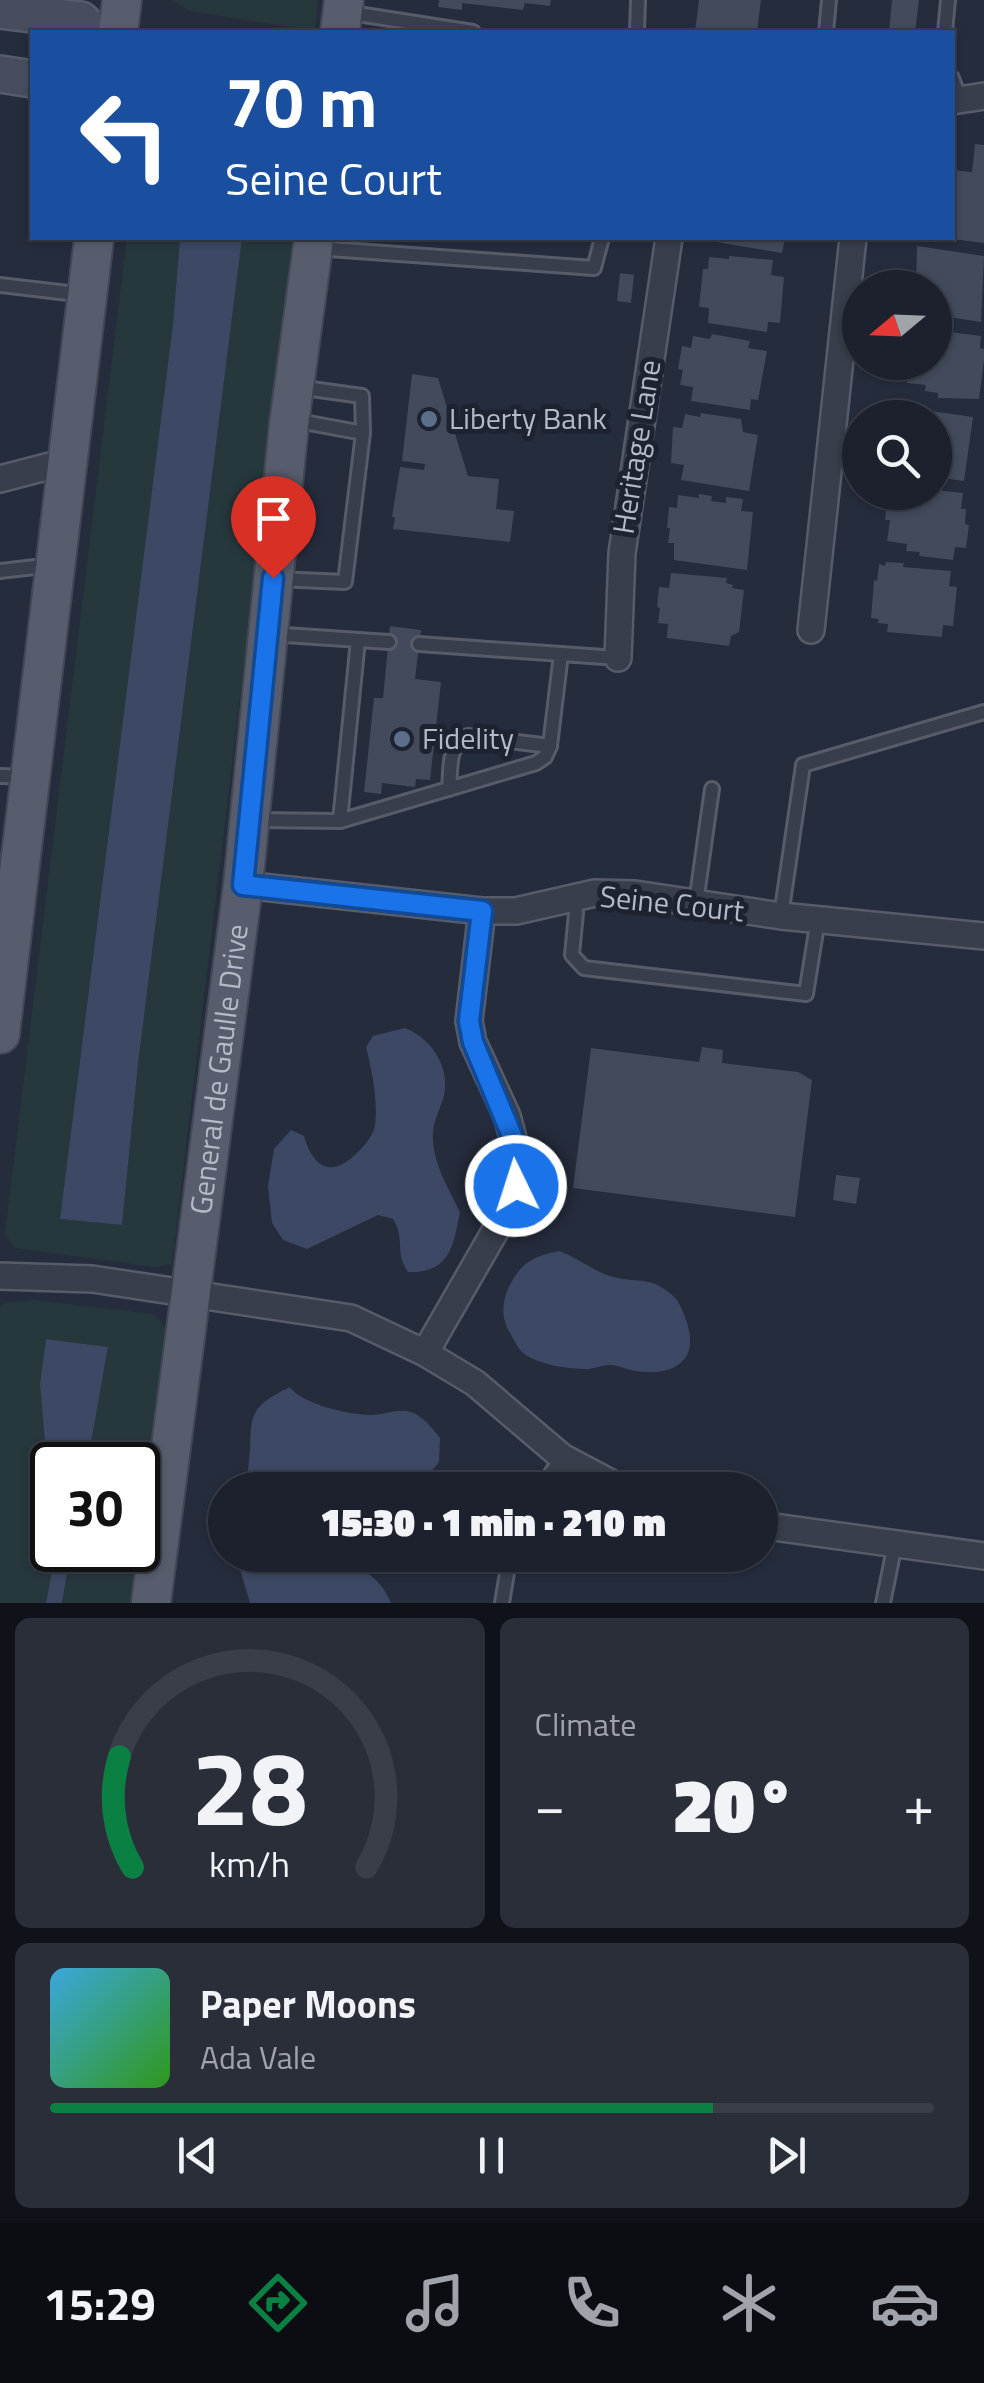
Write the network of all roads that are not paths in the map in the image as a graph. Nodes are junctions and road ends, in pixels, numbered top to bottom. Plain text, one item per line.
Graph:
1 (122, 0) edge
2 (638, 0) edge
3 (828, 0) edge
4 (948, 0) edge
5 (0, 10) edge
6 (342, 15) edge
7 (91, 30) edge
8 (118, 30) edge
9 (458, 30) edge
10 (637, 30) edge
11 (826, 30) edge
12 (945, 30) edge
13 (0, 74) edge
14 (30, 79) edge
15 (94, 240) edge
16 (601, 240) edge
17 (669, 240) edge
18 (853, 240) edge
19 (314, 242) edge
20 (0, 285) edge
21 (88, 296) junction
22 (292, 403) junction
23 (363, 433) junction
24 (68, 461) junction
25 (0, 479) edge
26 (56, 565) junction
27 (0, 572) edge
28 (273, 578) junction
29 (810, 630) dead end
30 (268, 634) junction
31 (358, 640) junction
32 (389, 642) dead end
33 (419, 644) dead end
34 (561, 654) junction
35 (618, 658) joint
36 (984, 712) edge
37 (550, 746) junction
38 (15, 777) edge
39 (712, 788) dead end
40 (449, 789) junction
41 (249, 820) junction
42 (340, 821) junction
43 (243, 885) junction
44 (573, 898) junction
45 (696, 903) junction
46 (482, 911) junction
47 (781, 916) junction
48 (818, 919) junction
49 (984, 936) edge
50 (5, 953) edge
51 (0, 1034) edge
52 (0, 1276) edge
53 (189, 1294) junction
54 (425, 1353) junction
55 (562, 1457) junction
56 (552, 1472) edge
57 (590, 1472) edge
58 (778, 1528) edge
59 (894, 1544) junction
60 (984, 1556) edge
61 (507, 1572) edge
62 (151, 1603) edge
63 (502, 1603) edge
64 (883, 1603) edge

1 - 8 main road
2 - 10 lane
3 - 11 lane
4 - 12 lane
5 - 7 street
6 - 9 lane
13 - 14 street
15 - 21 main road
16 - 19 lane
17 - 35 street, Heritage Lane
18 - 29 street
19 - 22 main road, General de Gaulle Drive
20 - 21 lane
21 - 24 main road
22 - 23 lane
22 - 23 lane
22 - 28 main road, General de Gaulle Drive
23 - 28 lane
24 - 25 street
24 - 26 main road
26 - 27 lane
26 - 38 main road
28 - 30 main road, General de Gaulle Drive
30 - 31 lane
30 - 41 main road, General de Gaulle Drive
31 - 32 lane
31 - 42 lane
33 - 34 lane
34 - 35 lane
34 - 37 lane
36 - 47 lane
37 - 40 lane
37 - 40 lane
38 - 50 main road
39 - 45 lane
40 - 42 lane
41 - 42 lane
41 - 43 main road, General de Gaulle Drive
43 - 46 street, Seine Court
43 - 53 main road, General de Gaulle Drive
44 - 45 street, Seine Court
44 - 46 street, Seine Court
44 - 48 lane
45 - 47 street, Seine Court
46 - 54 street
47 - 48 street, Seine Court
48 - 49 street, Seine Court
50 - 51 main road
52 - 53 street
53 - 54 street
53 - 62 main road, General de Gaulle Drive
54 - 55 street
55 - 56 lane
55 - 57 street
58 - 59 street
59 - 60 street
59 - 64 lane
61 - 63 lane

